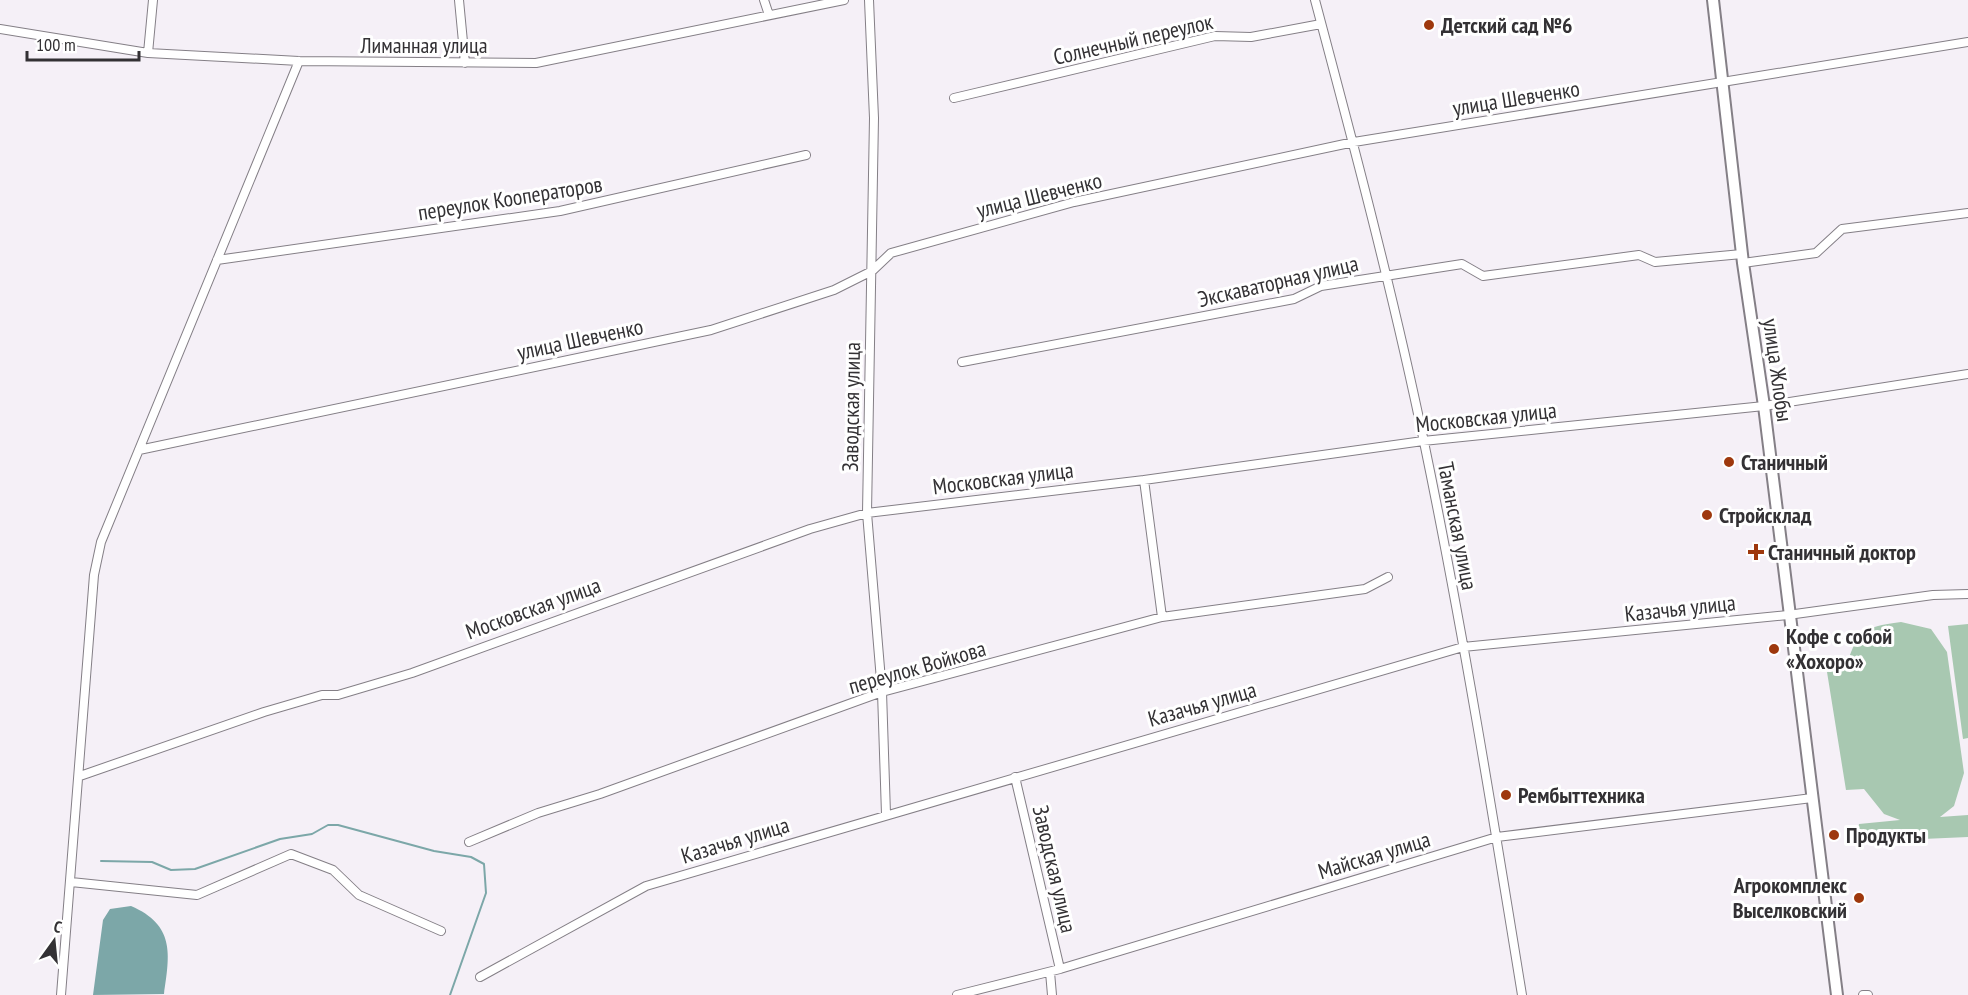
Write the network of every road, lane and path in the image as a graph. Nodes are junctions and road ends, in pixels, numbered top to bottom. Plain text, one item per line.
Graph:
1 (153, 0) edge
2 (459, 0) edge
3 (764, 0) edge
4 (844, 0) edge
5 (869, 0) edge
6 (1315, 0) edge
7 (1713, 0) edge
8 (769, 15) junction
9 (1321, 24) junction
10 (0, 29) edge
11 (1968, 42) edge
12 (148, 53) junction
13 (299, 62) junction
14 (465, 63) junction
15 (1724, 82) junction
16 (954, 99) dead end
17 (1354, 142) junction
18 (806, 155) dead end
19 (1968, 213) edge
20 (1743, 259) junction
21 (217, 261) junction
22 (872, 271) junction
23 (1386, 276) junction
24 (962, 362) dead end
25 (1968, 374) edge
26 (1764, 405) junction
27 (1423, 441) junction
28 (139, 450) junction
29 (1144, 480) junction
30 (867, 513) junction
31 (1388, 577) dead end
32 (1968, 594) edge
33 (1788, 615) junction
34 (1162, 617) junction
35 (1463, 647) junction
36 (882, 692) junction
37 (80, 776) junction
38 (1015, 777) junction
39 (1812, 798) junction
40 (886, 814) junction
41 (1497, 837) junction
42 (469, 842) dead end
43 (71, 882) junction
44 (441, 931) dead end
45 (1060, 969) junction
46 (1050, 972) junction
47 (480, 977) dead end
48 (61, 995) edge
49 (957, 995) edge
50 (1052, 995) edge
51 (1522, 995) edge
52 (1838, 995) edge

1 - 12 street
2 - 14 street
3 - 8 street
4 - 8 street, Лиманная улица
5 - 22 street, Заводская улица
6 - 9 street, Таманская улица
7 - 15 street, улица Жлобы
8 - 14 street, Лиманная улица
9 - 16 street, Солнечный переулок
9 - 17 street, Таманская улица
10 - 12 street, Лиманная улица
11 - 15 street, улица Шевченко
12 - 13 street, Лиманная улица
13 - 14 street, Лиманная улица
13 - 21 street
15 - 17 street, улица Шевченко
15 - 20 street, улица Жлобы
17 - 22 street, улица Шевченко
17 - 23 street, Таманская улица
18 - 21 street, переулок Кооператоров
19 - 20 street, Экскаваторная улица
20 - 23 street, Экскаваторная улица
20 - 26 street, улица Жлобы
21 - 28 street
22 - 28 street, улица Шевченко
22 - 30 street, Заводская улица
23 - 24 street, Экскаваторная улица
23 - 27 street, Таманская улица
25 - 26 street, Московская улица
26 - 27 street, Московская улица
26 - 33 street, улица Жлобы
27 - 29 street, Московская улица
27 - 35 street, Таманская улица
28 - 37 street
29 - 30 street, Московская улица
29 - 34 street
30 - 36 street, Заводская улица
30 - 37 street, Московская улица
31 - 34 street, переулок Войкова
32 - 33 street, Казачья улица
33 - 35 street, Казачья улица
33 - 39 street, улица Жлобы
34 - 36 street, переулок Войкова
35 - 38 street, Казачья улица
35 - 41 street, Таманская улица
36 - 40 street, Заводская улица
36 - 42 street, переулок Войкова
37 - 43 street
38 - 40 street, Казачья улица
38 - 45 street, Заводская улица
39 - 41 street, Майская улица
39 - 52 street, улица Жлобы
40 - 47 street, Казачья улица
41 - 45 street, Майская улица
41 - 51 street, Таманская улица
43 - 44 street
43 - 48 street
45 - 46 street, Майская улица
46 - 49 street, Майская улица
46 - 50 street

